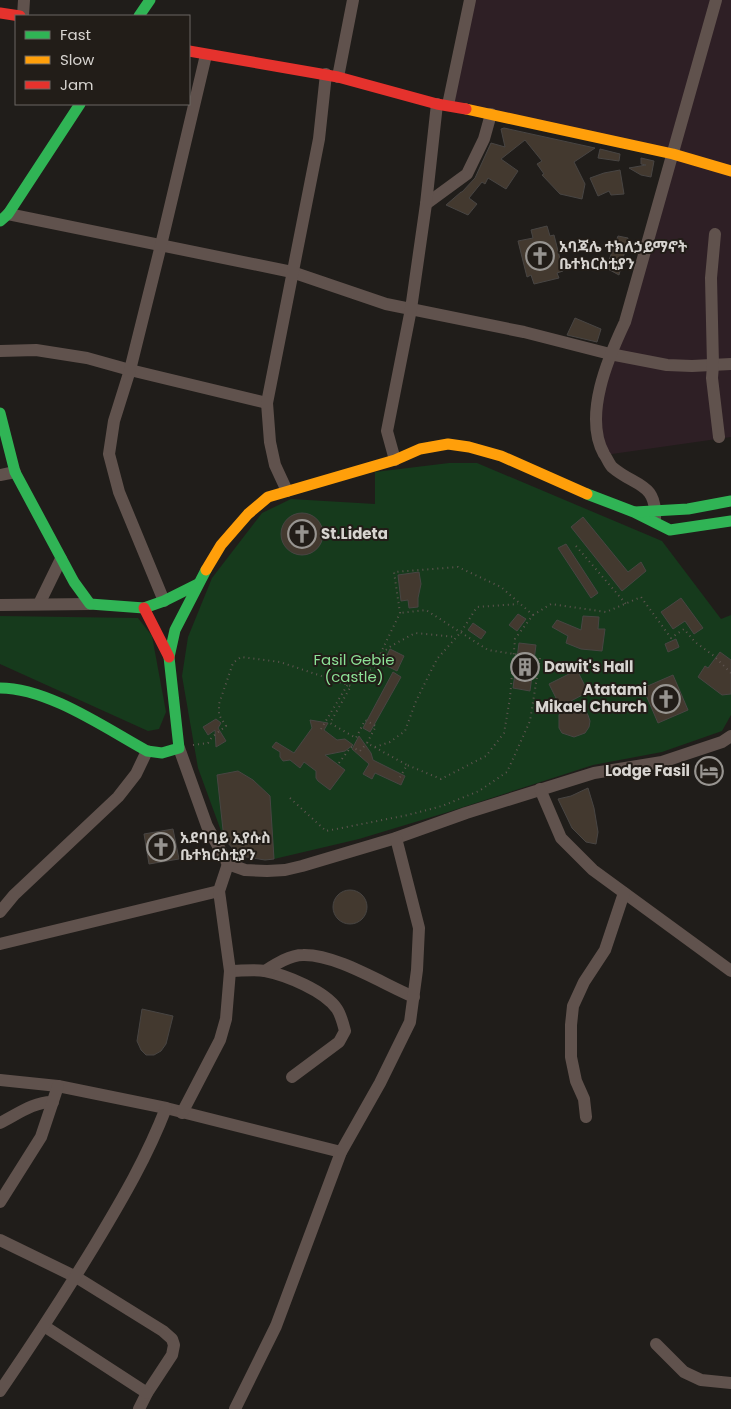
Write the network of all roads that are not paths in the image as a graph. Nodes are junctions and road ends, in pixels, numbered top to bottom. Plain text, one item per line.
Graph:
1 (24, 0) edge
2 (150, 0) edge
3 (353, 0) edge
4 (470, 0) edge
5 (716, 0) edge
6 (0, 13) edge
7 (15, 15) edge
8 (21, 15) edge
9 (139, 15) edge
10 (190, 51) edge
11 (206, 55) junction
12 (332, 75) junction
13 (79, 105) edge
14 (442, 105) junction
15 (491, 114) junction
16 (673, 154) junction
17 (731, 171) edge
18 (426, 204) junction
19 (4, 217) edge
20 (715, 234) dead end
21 (161, 246) junction
22 (292, 272) junction
23 (411, 309) junction
24 (0, 352) edge
25 (610, 354) junction
26 (731, 364) edge
27 (713, 365) junction
28 (130, 370) junction
29 (267, 403) junction
30 (0, 413) edge
31 (719, 437) dead end
32 (395, 460) junction
33 (15, 472) junction
34 (0, 475) edge
35 (287, 491) junction
36 (731, 501) edge
37 (707, 505) junction
38 (655, 517) junction
39 (731, 521) edge
40 (710, 525) junction
41 (61, 559) junction
42 (198, 584) junction
43 (164, 601) junction
44 (39, 604) junction
45 (90, 604) junction
46 (0, 605) edge
47 (144, 608) junction
48 (169, 657) junction
49 (0, 688) edge
50 (731, 736) edge
51 (179, 748) junction
52 (147, 751) junction
53 (540, 790) junction
54 (396, 838) junction
55 (228, 864) junction
56 (218, 891) junction
57 (624, 893) junction
58 (0, 912) edge
59 (0, 944) edge
60 (729, 966) edge
61 (230, 971) junction
62 (264, 971) junction
63 (414, 997) junction
64 (292, 1077) dead end
65 (0, 1080) edge
66 (58, 1086) junction
67 (53, 1102) junction
68 (166, 1108) junction
69 (182, 1113) junction
70 (586, 1117) dead end
71 (0, 1123) edge
72 (341, 1152) junction
73 (0, 1202) edge
74 (0, 1240) edge
75 (76, 1277) junction
76 (44, 1326) junction
77 (656, 1344) dead end
78 (731, 1383) edge
79 (0, 1391) edge
80 (146, 1393) junction
81 (139, 1409) edge
82 (235, 1409) edge

1 - 8 street
2 - 9 street
3 - 12 street
4 - 14 street
5 - 16 street
6 - 7 street
10 - 11 street
11 - 12 street
11 - 21 street
12 - 14 street
12 - 22 street
13 - 19 street
14 - 15 street
14 - 18 street
15 - 16 street
15 - 18 street
16 - 17 street
16 - 25 street
18 - 23 street
19 - 21 street
20 - 27 street
21 - 22 street
21 - 28 street
22 - 23 street
22 - 29 street
23 - 25 street
23 - 32 street
24 - 28 street
25 - 27 street
25 - 38 street
26 - 27 street
27 - 31 street
28 - 29 street
28 - 43 street
29 - 35 street
30 - 33 street
32 - 35 street
32 - 38 street
33 - 34 street
33 - 41 street
35 - 42 street
36 - 37 street
37 - 38 street
37 - 40 street
38 - 40 street
39 - 40 street
41 - 44 street
41 - 45 street
42 - 43 street
42 - 48 street
43 - 47 street
44 - 45 street
44 - 46 street
45 - 47 street
47 - 48 street
48 - 51 street
49 - 52 street
50 - 53 street
51 - 52 street
51 - 55 street
52 - 58 street
53 - 54 street
53 - 57 street
54 - 55 street
54 - 63 street
55 - 56 street
56 - 59 street
56 - 61 street
57 - 60 street
57 - 70 street
61 - 62 street
61 - 69 street
62 - 63 street
62 - 64 street
63 - 72 street
65 - 66 street
66 - 67 street
66 - 68 street
67 - 71 street
67 - 73 street
68 - 69 street
68 - 75 street
69 - 72 street
72 - 82 street
74 - 75 street
75 - 76 street
75 - 80 street
76 - 79 street
76 - 80 street
77 - 78 street
80 - 81 street

